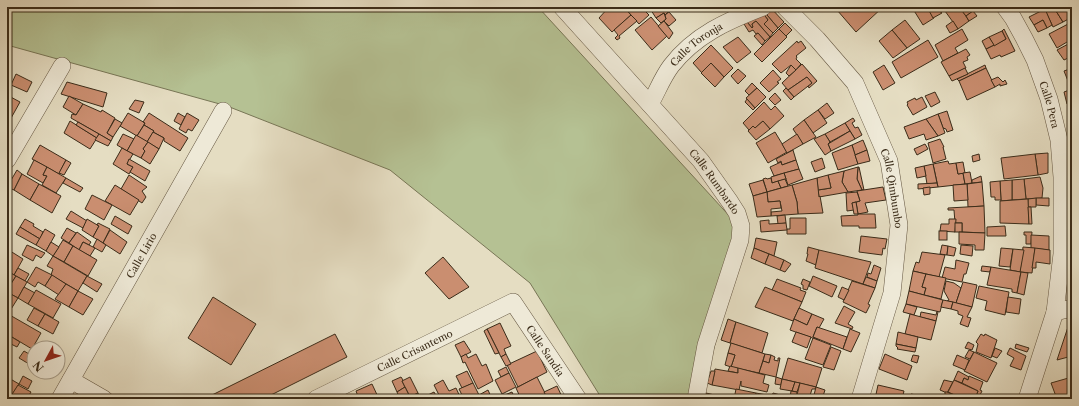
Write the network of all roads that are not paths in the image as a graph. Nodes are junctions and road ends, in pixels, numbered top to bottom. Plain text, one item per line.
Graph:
1 (562, 7) edge
2 (763, 7) edge
3 (785, 7) edge
4 (1005, 7) edge
5 (62, 66) dead end
6 (650, 104) junction
7 (223, 111) dead end
8 (7, 160) edge
9 (513, 302) joint
10 (1072, 308) edge
11 (1055, 312) junction
12 (71, 380) junction
13 (60, 399) edge
14 (104, 399) edge
15 (316, 399) edge
16 (578, 399) edge
17 (696, 399) edge
18 (860, 399) edge
19 (1026, 399) edge

1 - 6 street, Calle Rumbardo
2 - 6 street, Calle Toronja
3 - 18 street, Calle Qimbumbo
4 - 11 street, Calle Pera
5 - 8 street
6 - 17 street, Calle Rumbardo
7 - 12 street, Calle Lirio
9 - 15 street, Calle Crisantemo
9 - 16 street, Calle Sandía
10 - 11 street
11 - 19 street, Calle Pera
12 - 13 street, Calle Lirio
12 - 14 street

